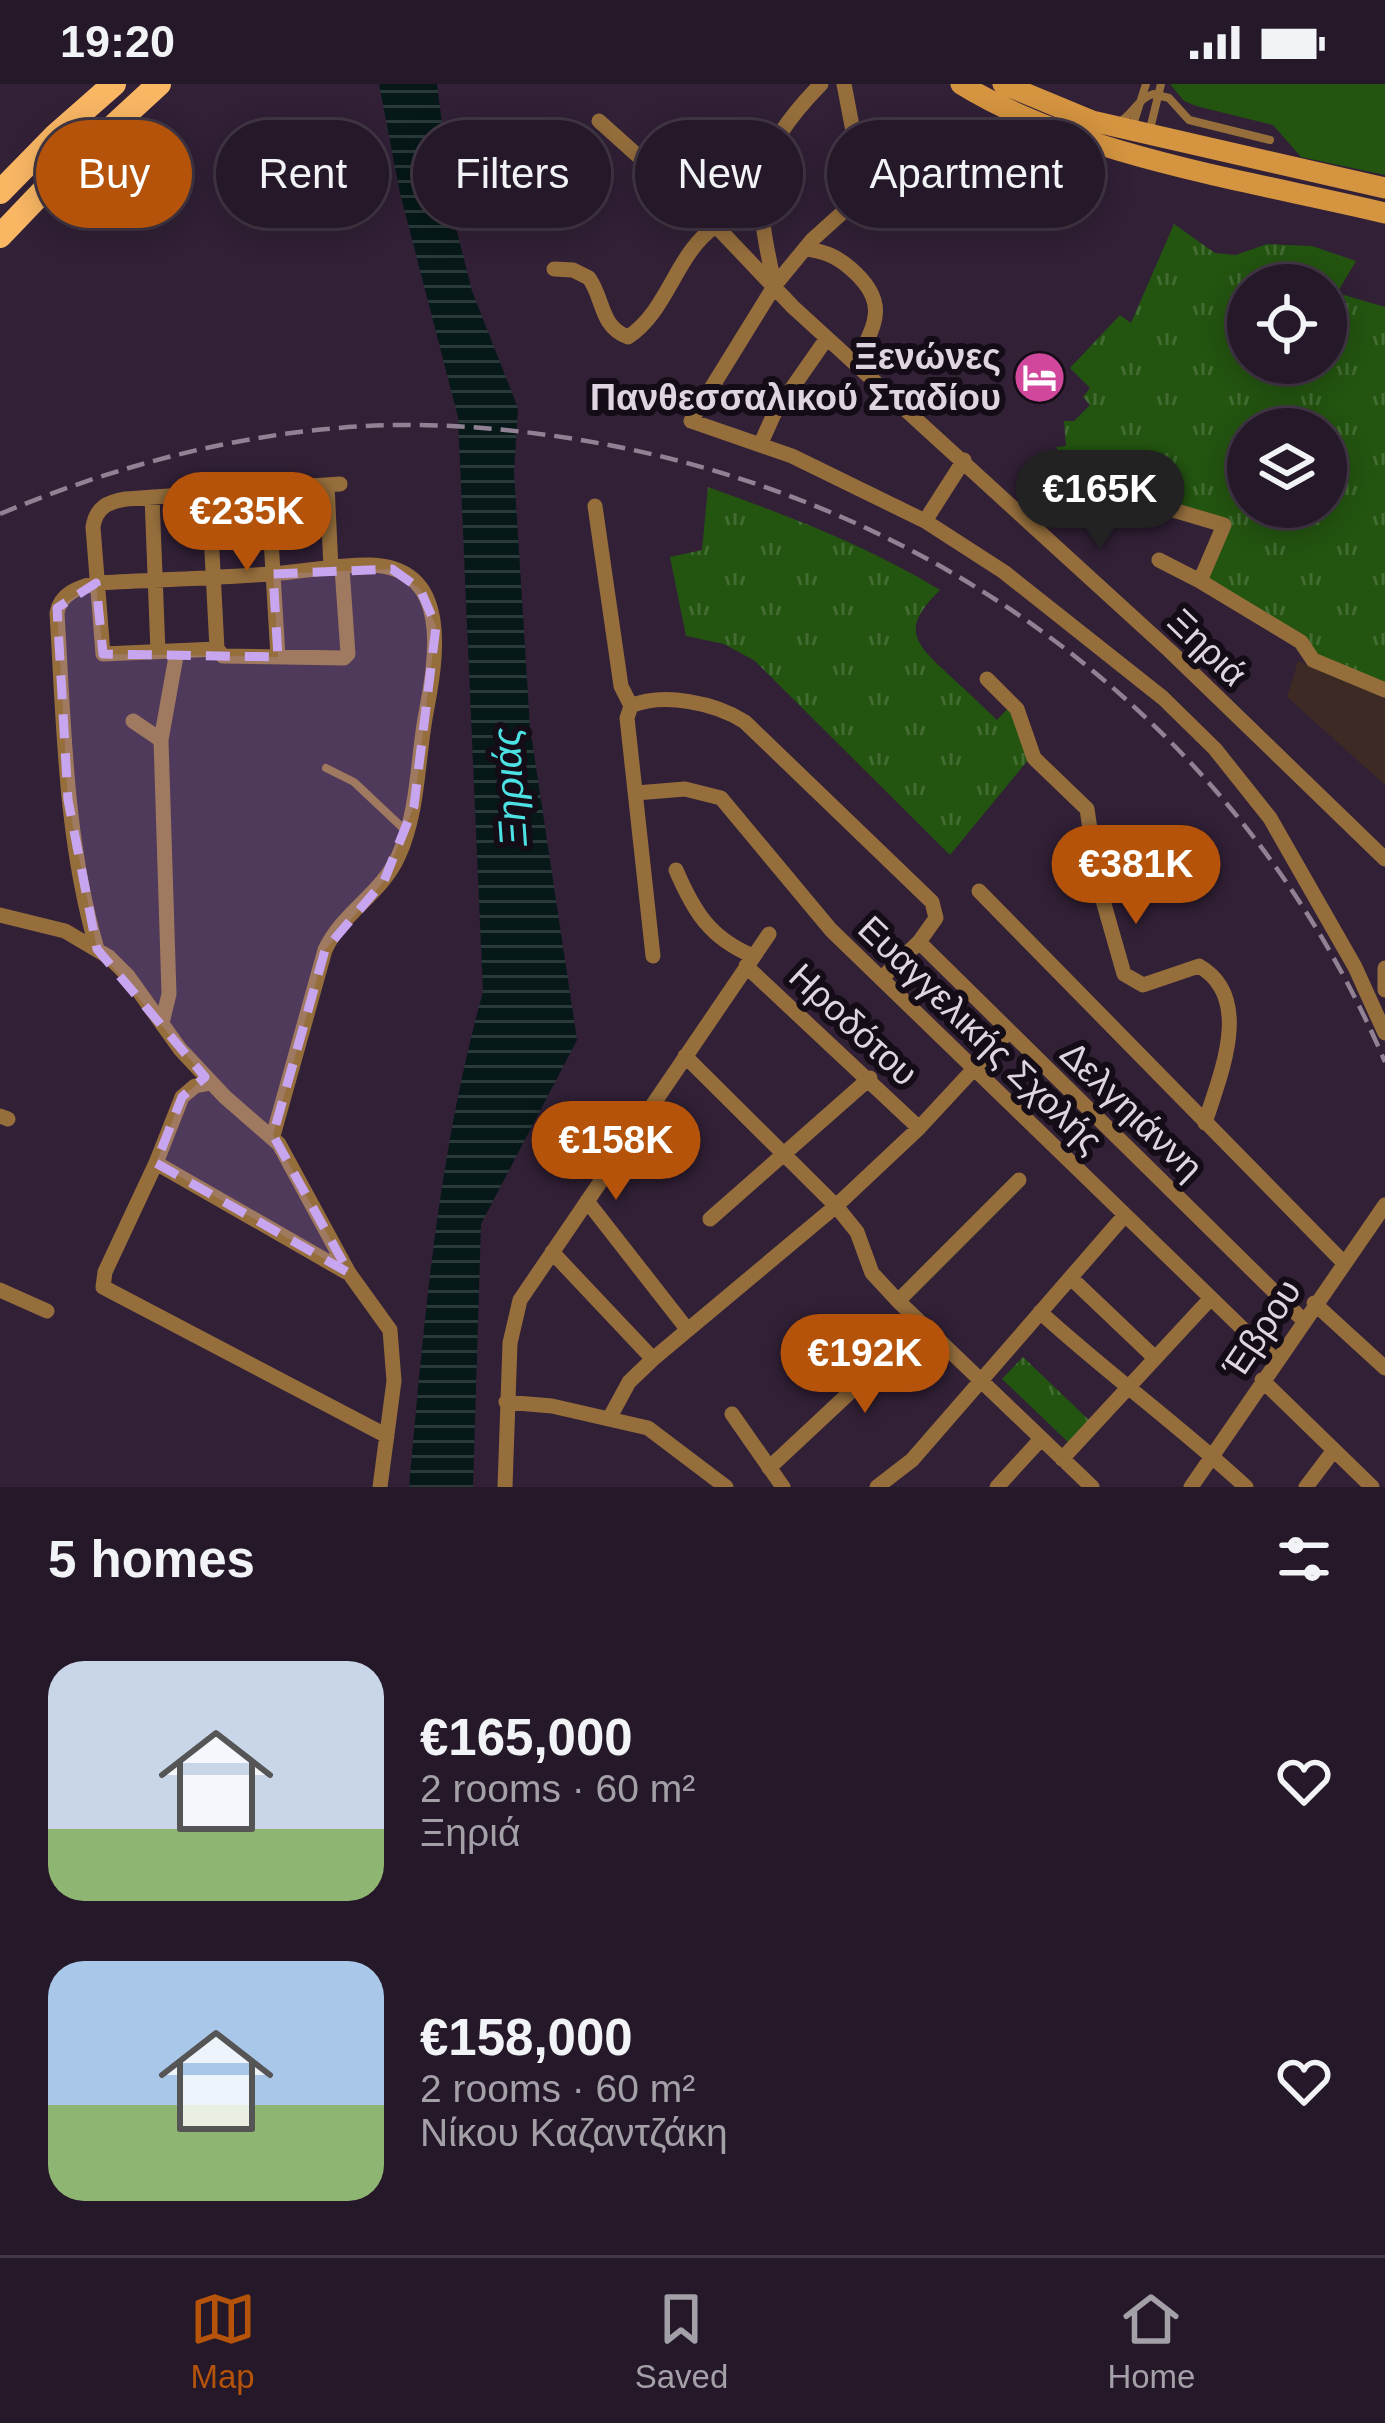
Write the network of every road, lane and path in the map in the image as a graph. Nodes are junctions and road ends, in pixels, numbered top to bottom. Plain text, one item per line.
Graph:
1 (114, 84) edge
2 (159, 84) edge
3 (821, 84) edge
4 (844, 84) edge
5 (961, 84) edge
6 (1003, 84) edge
7 (1146, 84) edge
8 (1160, 89) edge
9 (1142, 99) junction
10 (1131, 130) junction
11 (611, 132) edge
12 (1270, 140) dead end
13 (635, 153) edge
14 (1385, 188) edge
15 (0, 192) edge
16 (1385, 213) edge
17 (714, 228) edge
18 (718, 228) edge
19 (0, 236) edge
20 (805, 249) junction
21 (554, 269) dead end
22 (775, 285) junction
23 (827, 338) junction
24 (855, 364) junction
25 (761, 443) junction
26 (964, 460) junction
27 (268, 489) junction
28 (209, 494) junction
29 (152, 497) junction
30 (595, 506) dead end
31 (1020, 512) junction
32 (925, 520) junction
33 (1159, 560) dead end
34 (336, 568) junction
35 (273, 574) junction
36 (214, 577) junction
37 (155, 580) junction
38 (1200, 581) junction
39 (96, 583) junction
40 (217, 650) junction
41 (177, 651) junction
42 (158, 652) junction
43 (278, 657) junction
44 (987, 679) dead end
45 (1385, 689) edge
46 (631, 706) junction
47 (133, 721) dead end
48 (161, 740) junction
49 (326, 768) dead end
50 (636, 793) junction
51 (407, 832) junction
52 (1385, 859) edge
53 (676, 870) dead end
54 (979, 891) dead end
55 (0, 914) edge
56 (769, 934) dead end
57 (919, 942) junction
58 (97, 949) junction
59 (653, 956) dead end
60 (750, 960) junction
61 (1385, 968) edge
62 (882, 978) junction
63 (1385, 990) edge
64 (162, 1023) junction
65 (1009, 1031) junction
66 (1385, 1033) edge
67 (686, 1056) junction
68 (974, 1070) junction
69 (870, 1078) junction
70 (212, 1083) junction
71 (1205, 1124) junction
72 (919, 1127) junction
73 (273, 1136) junction
74 (787, 1154) junction
75 (156, 1163) junction
76 (1019, 1180) dead end
77 (587, 1201) junction
78 (1385, 1205) edge
79 (836, 1206) junction
80 (1125, 1215) junction
81 (710, 1219) dead end
82 (552, 1252) junction
83 (1343, 1262) junction
84 (349, 1274) junction
85 (1071, 1278) junction
86 (0, 1290) edge
87 (1211, 1298) junction
88 (898, 1301) junction
89 (1314, 1303) junction
90 (47, 1311) dead end
91 (1040, 1312) junction
92 (1303, 1320) junction
93 (923, 1324) junction
94 (687, 1329) junction
95 (1155, 1358) junction
96 (652, 1359) junction
97 (1275, 1360) junction
98 (1385, 1368) edge
99 (1262, 1380) junction
100 (981, 1382) junction
101 (1126, 1389) junction
102 (506, 1402) junction
103 (732, 1414) dead end
104 (610, 1418) junction
105 (387, 1436) junction
106 (1041, 1438) junction
107 (1334, 1450) junction
108 (1213, 1454) junction
109 (1062, 1459) junction
110 (769, 1468) junction
111 (380, 1487) edge
112 (505, 1487) edge
113 (725, 1487) edge
114 (783, 1487) edge
115 (877, 1487) edge
116 (997, 1487) edge
117 (1092, 1487) edge
118 (1191, 1487) edge
119 (1246, 1487) edge
120 (1306, 1487) edge
121 (1372, 1487) edge

1 - 15 main road
2 - 19 main road
3 - 22 street
4 - 20 street
5 - 16 main road
6 - 10 main road
7 - 9 lane
8 - 9 lane
8 - 10 lane
8 - 12 lane
9 - 10 lane
9 - 10 lane
10 - 14 main road
11 - 13 street, Ξηριά
17 - 21 street
18 - 22 street, Ξηριά
20 - 22 street
20 - 24 street
22 - 23 street, Ξηριά
22 - 25 street
23 - 24 street, Ξηριά
23 - 25 street
24 - 26 street, Ξηριά
25 - 32 street
26 - 31 street, Ξηριά
26 - 32 street
27 - 28 street
27 - 34 street
27 - 35 street
28 - 29 street
28 - 36 street
29 - 37 street
29 - 39 street
30 - 46 street
31 - 38 street
31 - 52 street, Ξηριά
32 - 66 street
33 - 38 street
34 - 35 street
34 - 43 street
34 - 51 street
35 - 36 street
35 - 43 street
36 - 37 street
36 - 40 street
37 - 39 street
37 - 42 street
38 - 45 street
39 - 42 street
39 - 58 street
40 - 41 street
40 - 43 street
41 - 42 street
41 - 48 street
44 - 71 street
46 - 50 street
46 - 57 street
47 - 48 street
48 - 64 street
49 - 51 lane
50 - 59 street
50 - 62 street, Ευαγγελικής Σχολής
51 - 73 street
53 - 60 street, Ηροδότου
54 - 71 street
55 - 58 street
56 - 60 street
57 - 62 street
57 - 65 street, Δελγηιάννη
58 - 64 street
60 - 67 street
60 - 69 street, Ηροδότου
61 - 63 street
62 - 68 street, Ευαγγελικής Σχολής
64 - 70 street
65 - 68 street
65 - 92 street, Δελγηιάννη
67 - 74 street
67 - 77 street
68 - 72 street
68 - 80 street, Ευαγγελικής Σχολής
69 - 72 street, Ηροδότου
69 - 74 street
70 - 73 street
70 - 75 street
71 - 83 street
72 - 79 street
73 - 84 street
74 - 79 street
74 - 81 street
75 - 84 street
75 - 105 street
76 - 88 street
77 - 82 street
77 - 94 street
78 - 83 street, Έβρου
79 - 88 street
79 - 94 street
80 - 85 street
80 - 87 street, Ευαγγελικής Σχολής
82 - 96 street
82 - 102 street
83 - 89 street, Έβρου
84 - 105 street
85 - 91 street
85 - 95 street
86 - 90 street
87 - 95 street
87 - 97 street, Ευαγγελικής Σχολής
88 - 93 street
89 - 92 street, Έβρου
89 - 98 street
91 - 100 street
91 - 101 street
92 - 97 street, Έβρου
93 - 100 street
93 - 110 street
94 - 96 street
95 - 101 street
96 - 104 street
97 - 99 street, Έβρου
99 - 107 street
99 - 108 street, Έβρου
100 - 106 street
100 - 115 street
101 - 108 street
101 - 109 street
102 - 104 street
102 - 112 street
103 - 110 street
104 - 113 street
105 - 111 street
106 - 109 street
106 - 116 street
107 - 120 street
107 - 121 street
108 - 118 street, Έβρου
108 - 119 street
109 - 117 street
110 - 114 street

